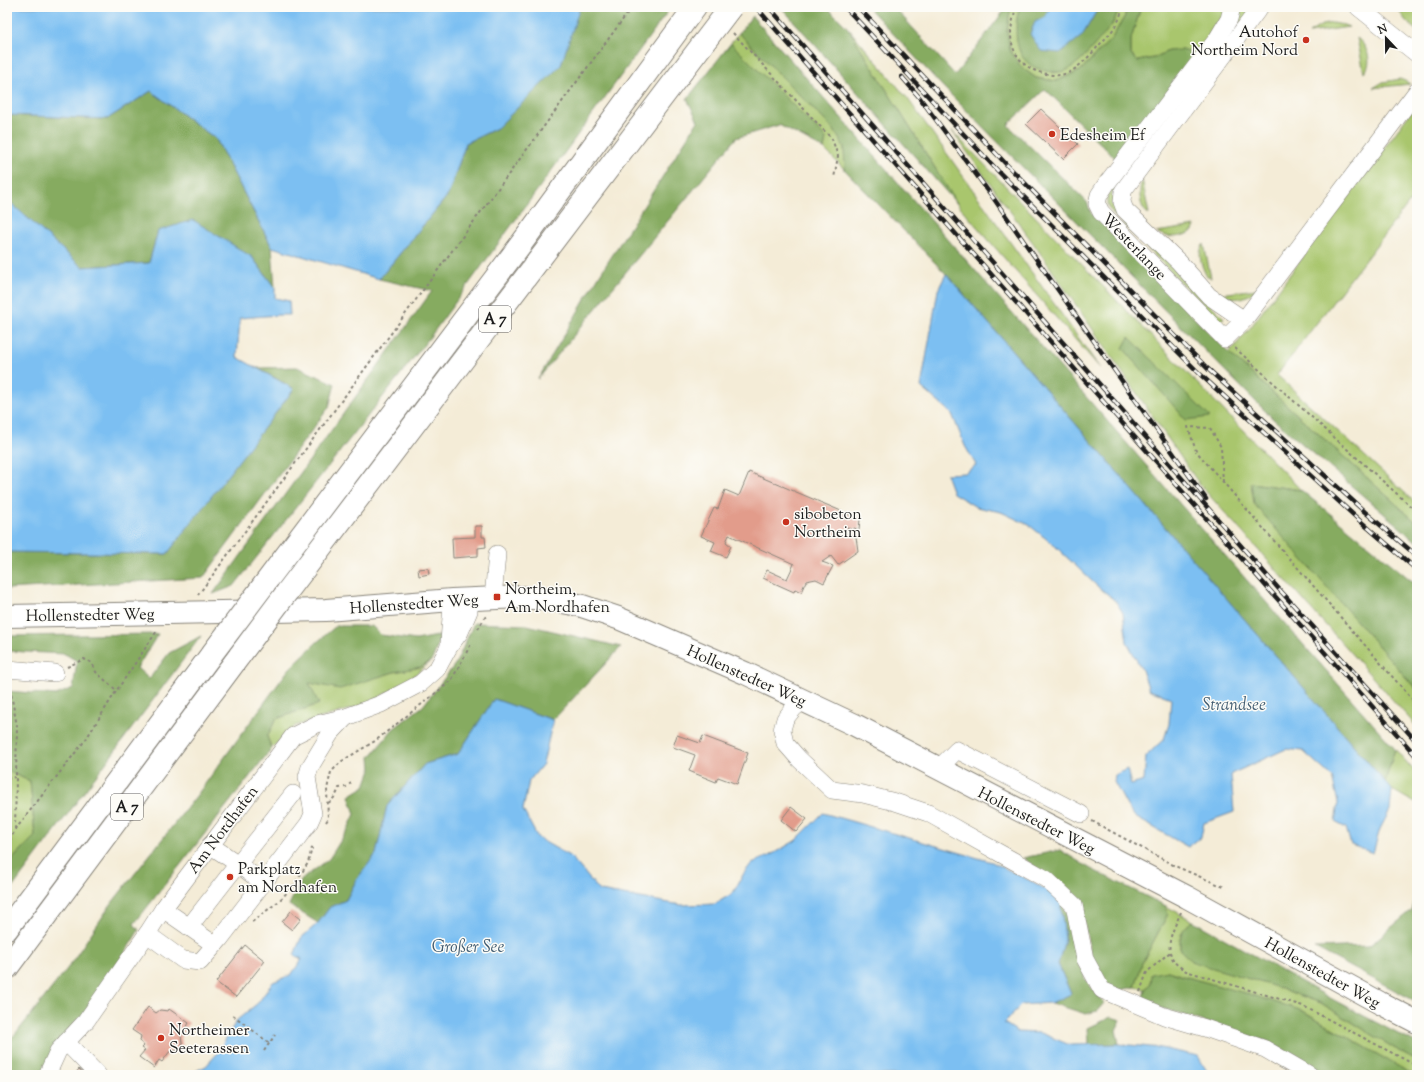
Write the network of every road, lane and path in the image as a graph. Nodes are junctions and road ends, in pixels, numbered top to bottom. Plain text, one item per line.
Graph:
1 (632, 7) edge
2 (695, 7) edge
3 (731, 7) edge
4 (1016, 7) edge
5 (1122, 7) edge
6 (1232, 7) edge
7 (1260, 7) edge
8 (1358, 7) edge
9 (731, 30) dead end
10 (1224, 43) junction
11 (1417, 54) edge
12 (1417, 91) edge
13 (834, 178) dead end
14 (1244, 320) junction
15 (1226, 339) junction
16 (1223, 482) junction
17 (1417, 512) edge
18 (497, 554) dead end
19 (463, 603) junction
20 (491, 604) junction
21 (185, 612) junction
22 (163, 613) junction
23 (7, 616) edge
24 (478, 629) dead end
25 (472, 642) dead end
26 (55, 672) joint
27 (8, 674) edge
28 (116, 690) junction
29 (804, 700) junction
30 (1417, 705) edge
31 (346, 716) junction
32 (938, 769) junction
33 (16, 776) junction
34 (7, 779) edge
35 (351, 783) dead end
36 (293, 794) dead end
37 (328, 804) junction
38 (1081, 814) joint
39 (325, 824) dead end
40 (15, 830) junction
41 (314, 841) dead end
42 (210, 844) junction
43 (7, 846) edge
44 (238, 864) junction
45 (263, 883) junction
46 (1224, 887) dead end
47 (162, 909) junction
48 (1182, 909) dead end
49 (189, 927) junction
50 (248, 927) dead end
51 (7, 929) edge
52 (147, 934) junction
53 (215, 945) junction
54 (1170, 952) junction
55 (7, 968) edge
56 (1136, 1004) junction
57 (233, 1015) dead end
58 (1417, 1022) edge
59 (275, 1035) dead end
60 (66, 1042) junction
61 (269, 1044) junction
62 (264, 1051) dead end
63 (1417, 1066) edge
64 (47, 1075) edge
65 (98, 1075) edge
66 (1310, 1075) edge

1 - 21 path
2 - 51 main road, A 7, bridge
3 - 55 main road, A 7, bridge
4 - 5 path
6 - 10 street, Westerlange
7 - 10 street
8 - 11 street
9 - 13 path
10 - 14 street
10 - 15 street, Westerlange
12 - 14 street
14 - 15 street
15 - 17 path
16 - 16 path
16 - 30 path
18 - 20 street
19 - 20 main road, Hollenstedter Weg
19 - 20 path
19 - 21 main road, Hollenstedter Weg
19 - 31 street, Am Nordhafen
20 - 24 path
20 - 29 main road, Hollenstedter Weg
21 - 22 main road, Hollenstedter Weg
22 - 23 main road, Hollenstedter Weg
22 - 28 path
25 - 37 path
26 - 27 street
26 - 28 path
27 - 33 path
28 - 40 path
29 - 32 main road, Hollenstedter Weg
29 - 56 street
31 - 42 street, Am Nordhafen
31 - 45 street
32 - 38 street
32 - 58 main road, Hollenstedter Weg
33 - 34 path
33 - 40 path
35 - 37 path
36 - 44 street
37 - 39 path
38 - 46 path
40 - 43 path
41 - 50 path
42 - 44 street
42 - 47 street, Am Nordhafen
44 - 45 street
44 - 49 street
45 - 53 street
47 - 49 street
47 - 52 street, Am Nordhafen
48 - 54 path
49 - 53 street
52 - 53 street
52 - 60 street, Am Nordhafen
54 - 56 path
54 - 63 path
56 - 66 street
57 - 61 path
59 - 61 path
60 - 64 street, Am Nordhafen
60 - 65 street
61 - 62 path

